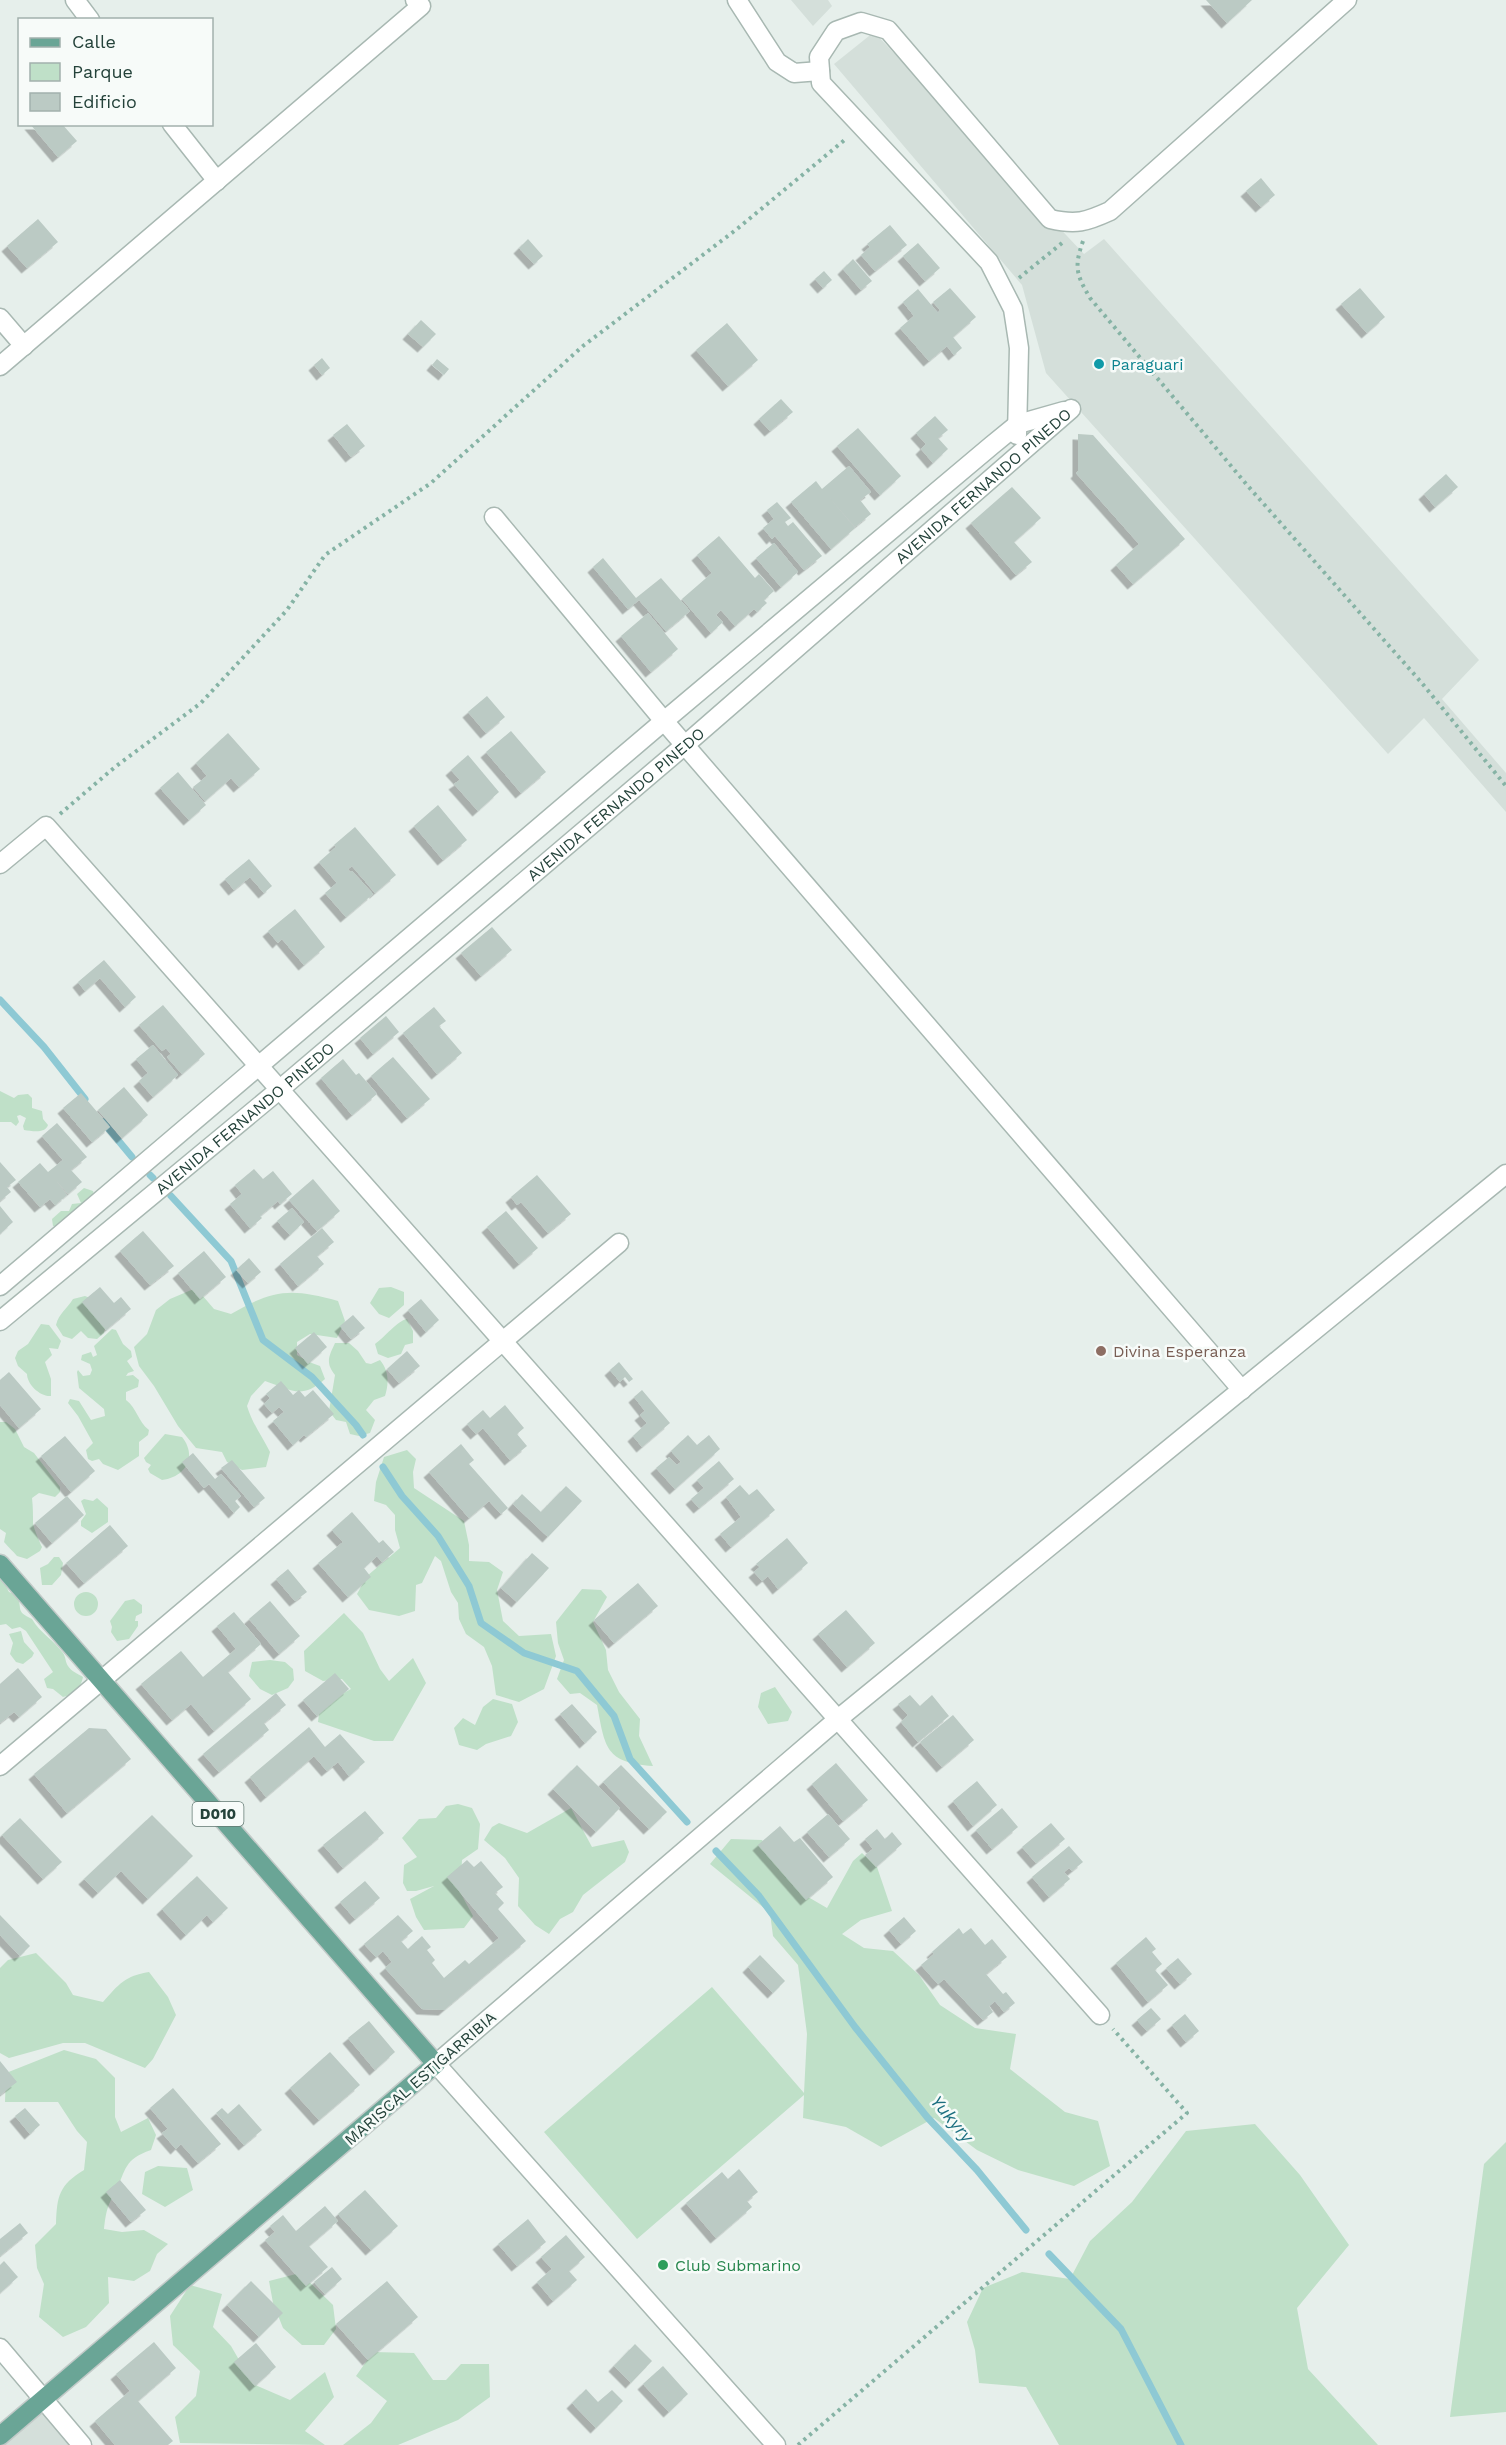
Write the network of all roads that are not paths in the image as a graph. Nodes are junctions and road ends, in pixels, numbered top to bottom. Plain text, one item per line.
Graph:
1 (75, 0) edge
2 (415, 0) edge
3 (737, 0) edge
4 (1347, 0) edge
5 (88, 18) edge
6 (820, 71) junction
7 (174, 126) edge
8 (217, 181) junction
9 (0, 318) edge
10 (24, 346) junction
11 (0, 366) edge
12 (1018, 424) junction
13 (1014, 458) junction
14 (494, 517) dead end
15 (664, 721) junction
16 (685, 746) junction
17 (0, 864) edge
18 (258, 1066) junction
19 (279, 1090) junction
20 (1506, 1174) edge
21 (619, 1243) dead end
22 (0, 1286) edge
23 (0, 1322) edge
24 (503, 1341) junction
25 (1242, 1390) junction
26 (0, 1564) edge
27 (102, 1680) junction
28 (838, 1719) junction
29 (0, 1766) edge
30 (1100, 2015) road end
31 (436, 2064) junction
32 (0, 2348) edge
33 (43, 2399) junction
34 (0, 2436) edge
35 (82, 2445) edge
36 (776, 2445) edge

1 - 5 street
2 - 8 street
3 - 6 street
4 - 6 street
6 - 12 street
7 - 8 street
8 - 10 street
9 - 10 street
10 - 11 street
12 - 13 street
12 - 13 street, AVENIDA FERNANDO PINEDO
12 - 15 street, AVENIDA FERNANDO PINEDO
13 - 16 street, AVENIDA FERNANDO PINEDO
14 - 15 street
15 - 16 street
15 - 18 street, AVENIDA FERNANDO PINEDO
16 - 19 street, AVENIDA FERNANDO PINEDO
16 - 25 street
17 - 18 street
18 - 19 street
18 - 22 street, AVENIDA FERNANDO PINEDO
19 - 23 street, AVENIDA FERNANDO PINEDO
19 - 24 street
20 - 25 street, MARISCAL ESTIGARRIBIA
21 - 24 street
24 - 27 street
24 - 28 street
25 - 28 street, MARISCAL ESTIGARRIBIA
26 - 27 main road, D010
27 - 29 street
27 - 31 main road, D010
28 - 30 street
28 - 31 street, MARISCAL ESTIGARRIBIA
31 - 33 main road, MARISCAL ESTIGARRIBIA
31 - 36 street
32 - 33 street
33 - 34 main road, MARISCAL ESTIGARRIBIA
33 - 35 street

